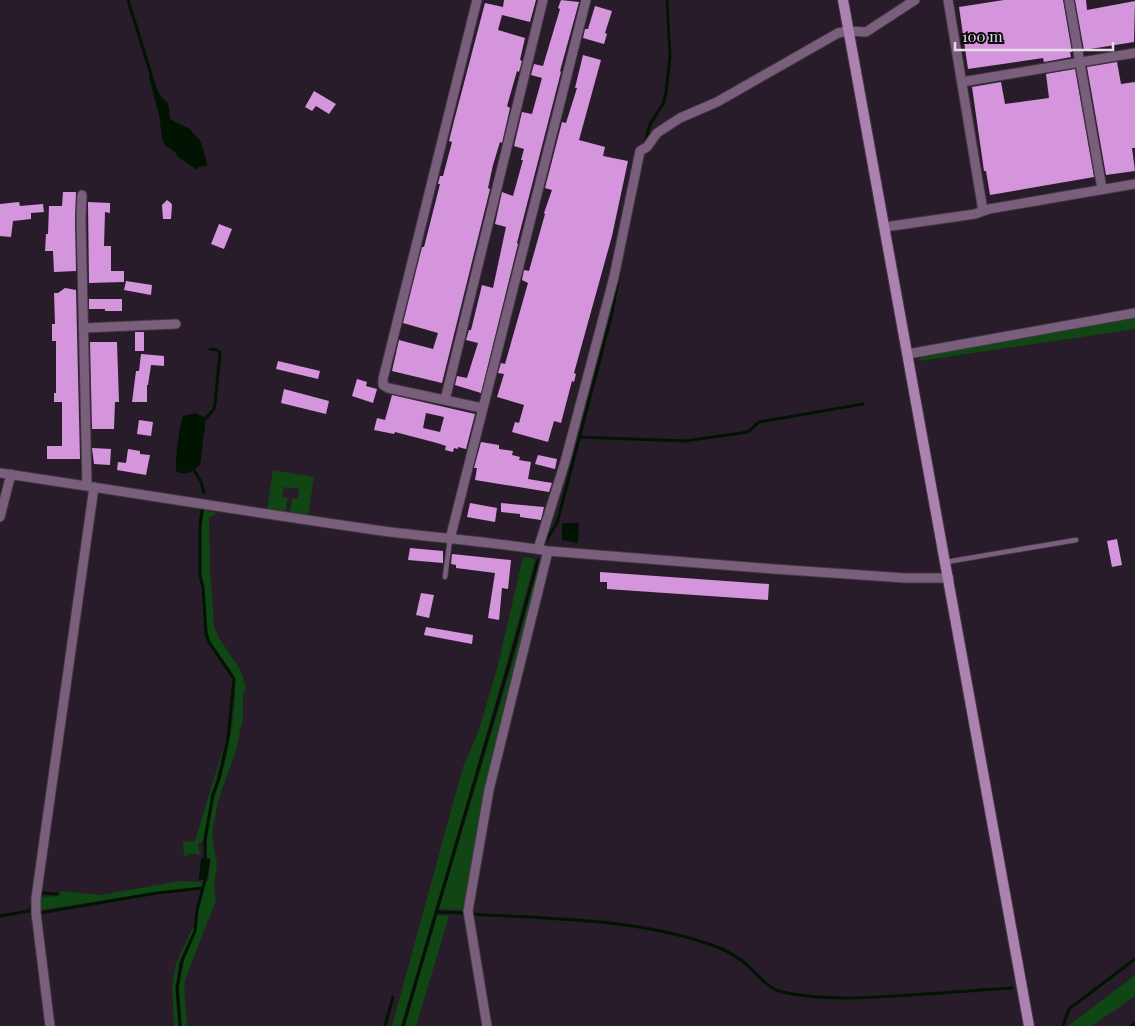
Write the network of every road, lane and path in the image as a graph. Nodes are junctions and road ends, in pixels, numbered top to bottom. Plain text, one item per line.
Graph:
1 (477, 0) edge
2 (543, 0) edge
3 (586, 0) edge
4 (843, 0) edge
5 (915, 0) edge
6 (948, 0) edge
7 (1069, 0) edge
8 (849, 31) junction
9 (1135, 53) edge
10 (1080, 62) junction
11 (962, 82) junction
12 (1135, 184) edge
13 (1102, 189) junction
14 (82, 195) dead end
15 (983, 211) junction
16 (885, 227) junction
17 (1135, 313) edge
18 (176, 324) dead end
19 (84, 328) junction
20 (908, 354) junction
21 (445, 400) junction
22 (482, 408) junction
23 (0, 473) edge
24 (11, 474) junction
25 (91, 487) junction
26 (0, 517) edge
27 (450, 539) junction
28 (1076, 540) dead end
29 (538, 550) junction
30 (548, 551) junction
31 (946, 562) junction
32 (445, 577) dead end
33 (949, 578) junction
34 (50, 1026) edge
35 (487, 1026) edge
36 (1028, 1026) edge

1 - 21 street
2 - 21 street
3 - 22 street
4 - 8 main road
5 - 8 street
6 - 11 street
7 - 10 street
8 - 16 main road
8 - 29 street
9 - 10 street
10 - 11 street
10 - 13 street
11 - 15 street
12 - 13 street
13 - 15 street
14 - 19 street
15 - 16 street
16 - 20 main road
17 - 20 street
18 - 19 street
19 - 25 street
20 - 31 main road
21 - 22 street
22 - 27 street
23 - 24 street
24 - 25 street
24 - 26 street
25 - 27 street
25 - 34 street
27 - 29 street
27 - 32 lane
28 - 31 lane
29 - 30 street
30 - 33 street
30 - 35 street
31 - 33 main road
33 - 36 main road

